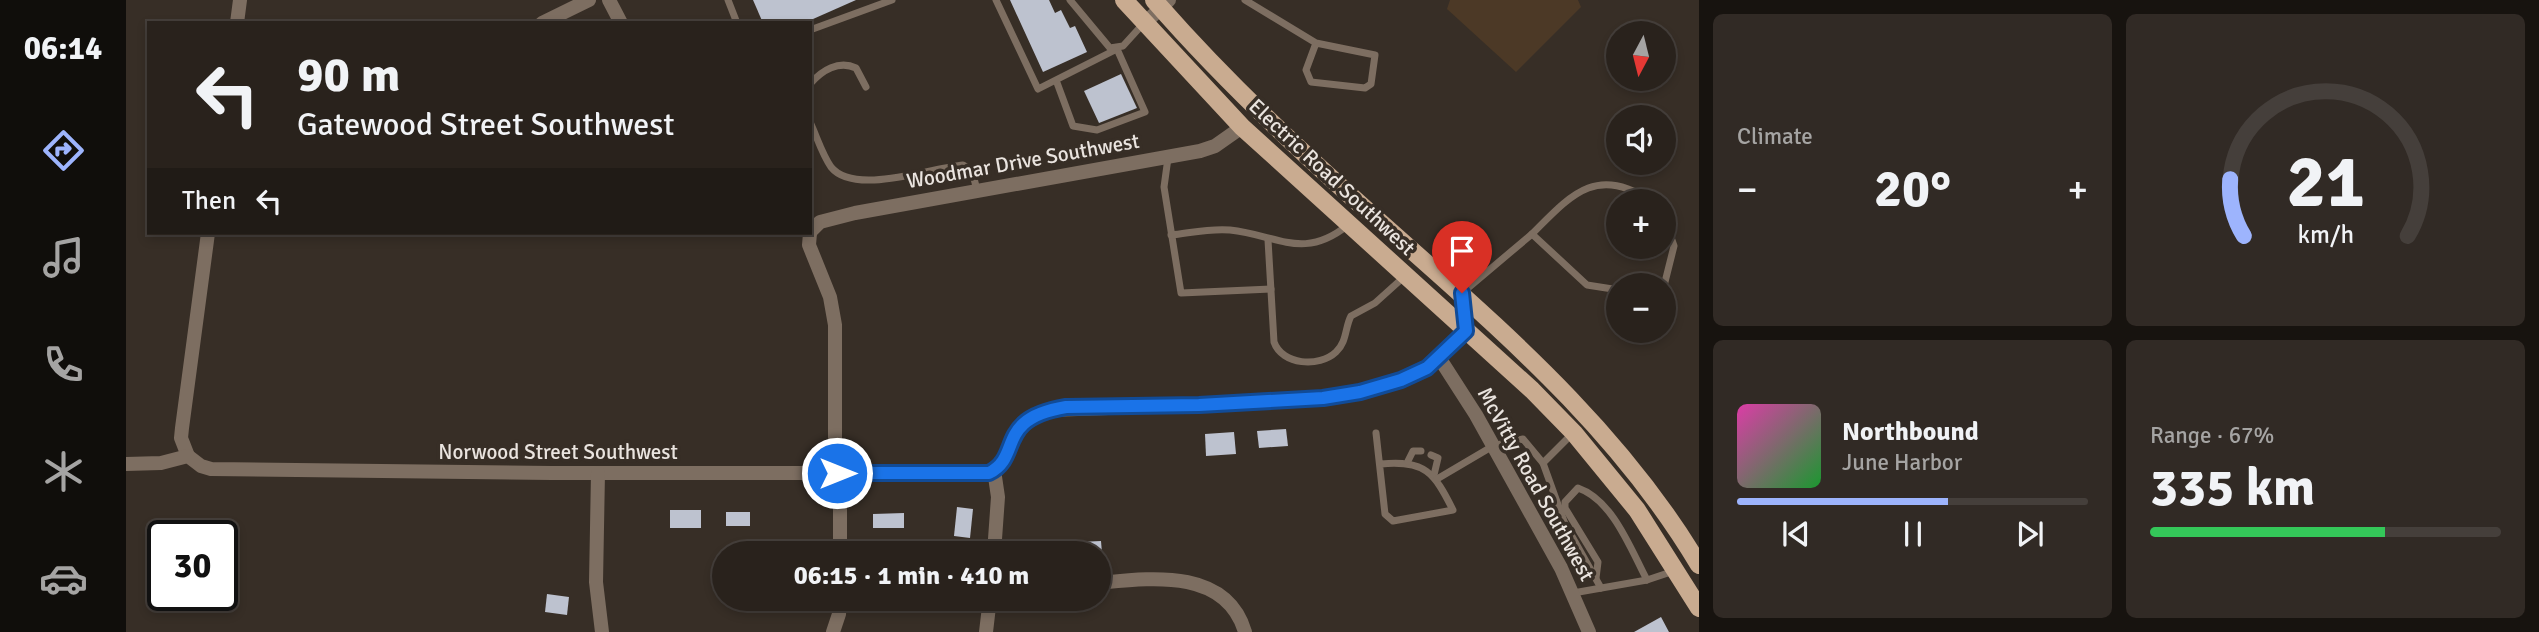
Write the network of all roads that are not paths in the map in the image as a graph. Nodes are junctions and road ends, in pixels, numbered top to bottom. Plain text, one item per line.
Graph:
1 (240, 0) edge
2 (589, 0) edge
3 (609, 0) edge
4 (728, 0) edge
5 (892, 0) edge
6 (996, 0) edge
7 (1070, 0) edge
8 (1124, 0) edge
9 (1245, 0) edge
10 (1161, 3) edge
11 (237, 21) edge
12 (546, 21) edge
13 (620, 21) edge
14 (736, 21) edge
15 (1144, 24) junction
16 (812, 29) edge
17 (1315, 43) junction
18 (1117, 49) junction
19 (1056, 80) junction
20 (812, 82) edge
21 (866, 88) dead end
22 (812, 126) edge
23 (1242, 127) junction
24 (1168, 156) junction
25 (1625, 189) edge
26 (978, 190) junction
27 (1349, 224) junction
28 (812, 230) edge
29 (1532, 234) junction
30 (208, 235) edge
31 (810, 235) edge
32 (1171, 235) junction
33 (1268, 240) junction
34 (1406, 276) junction
35 (1606, 288) edge
36 (1271, 289) junction
37 (1462, 293) junction
38 (1466, 331) junction
39 (1440, 359) junction
40 (1376, 433) dead end
41 (1574, 433) junction
42 (1493, 446) junction
43 (1422, 451) dead end
44 (1431, 455) dead end
45 (188, 456) junction
46 (1408, 461) junction
47 (1543, 463) junction
48 (126, 464) edge
49 (1381, 464) junction
50 (994, 470) junction
51 (837, 473) junction
52 (598, 474) junction
53 (1436, 477) junction
54 (840, 541) edge
55 (995, 541) edge
56 (1699, 565) edge
57 (1674, 571) junction
58 (1596, 578) junction
59 (1647, 580) junction
60 (1111, 582) edge
61 (1601, 588) junction
62 (1573, 593) junction
63 (1699, 608) edge
64 (839, 611) edge
65 (988, 611) edge
66 (602, 632) edge
67 (833, 632) edge
68 (986, 632) edge
69 (1245, 632) edge
70 (1589, 632) edge

1 - 11 street
2 - 12 street
3 - 13 street
4 - 14 lane
5 - 16 lane
6 - 19 lane
7 - 18 lane
8 - 15 main road, Electric Road Southwest
9 - 17 lane
10 - 15 street
10 - 37 main road, Electric Road Southwest
15 - 18 lane
15 - 23 main road, Electric Road Southwest
17 - 17 lane
18 - 19 lane
18 - 19 lane
20 - 21 lane
22 - 26 lane
23 - 24 street, Woodmar Drive Southwest
23 - 27 main road, Electric Road Southwest
24 - 26 street, Woodmar Drive Southwest
24 - 32 lane
25 - 29 lane
26 - 28 street, Woodmar Drive Southwest
27 - 33 lane
27 - 34 main road, Electric Road Southwest
29 - 35 lane
29 - 37 lane
30 - 45 street
31 - 51 street, Woodmar Drive Southwest
32 - 33 lane
32 - 36 lane
33 - 36 lane
34 - 36 lane
34 - 38 main road, Electric Road Southwest
37 - 38 street
37 - 56 main road, Electric Road Southwest
38 - 39 street
38 - 41 main road, Electric Road Southwest
39 - 42 street, McVitty Road Southwest
39 - 50 street
40 - 49 lane
41 - 47 lane
41 - 57 main road, Electric Road Southwest
42 - 47 lane
42 - 53 lane
42 - 62 street, McVitty Road Southwest
43 - 46 lane
44 - 53 lane
45 - 48 street
45 - 52 street, Norwood Street Southwest
46 - 49 lane
46 - 53 lane
47 - 58 lane
49 - 53 lane
50 - 51 street, Norwood Street Southwest
50 - 55 street
51 - 52 street, Norwood Street Southwest
51 - 54 street, Woodmar Drive Southwest
52 - 66 street
57 - 59 lane
57 - 63 main road, Electric Road Southwest
58 - 59 lane
58 - 61 lane
59 - 61 lane
60 - 69 street
61 - 62 lane
62 - 70 street, McVitty Road Southwest
64 - 67 street
65 - 68 street

